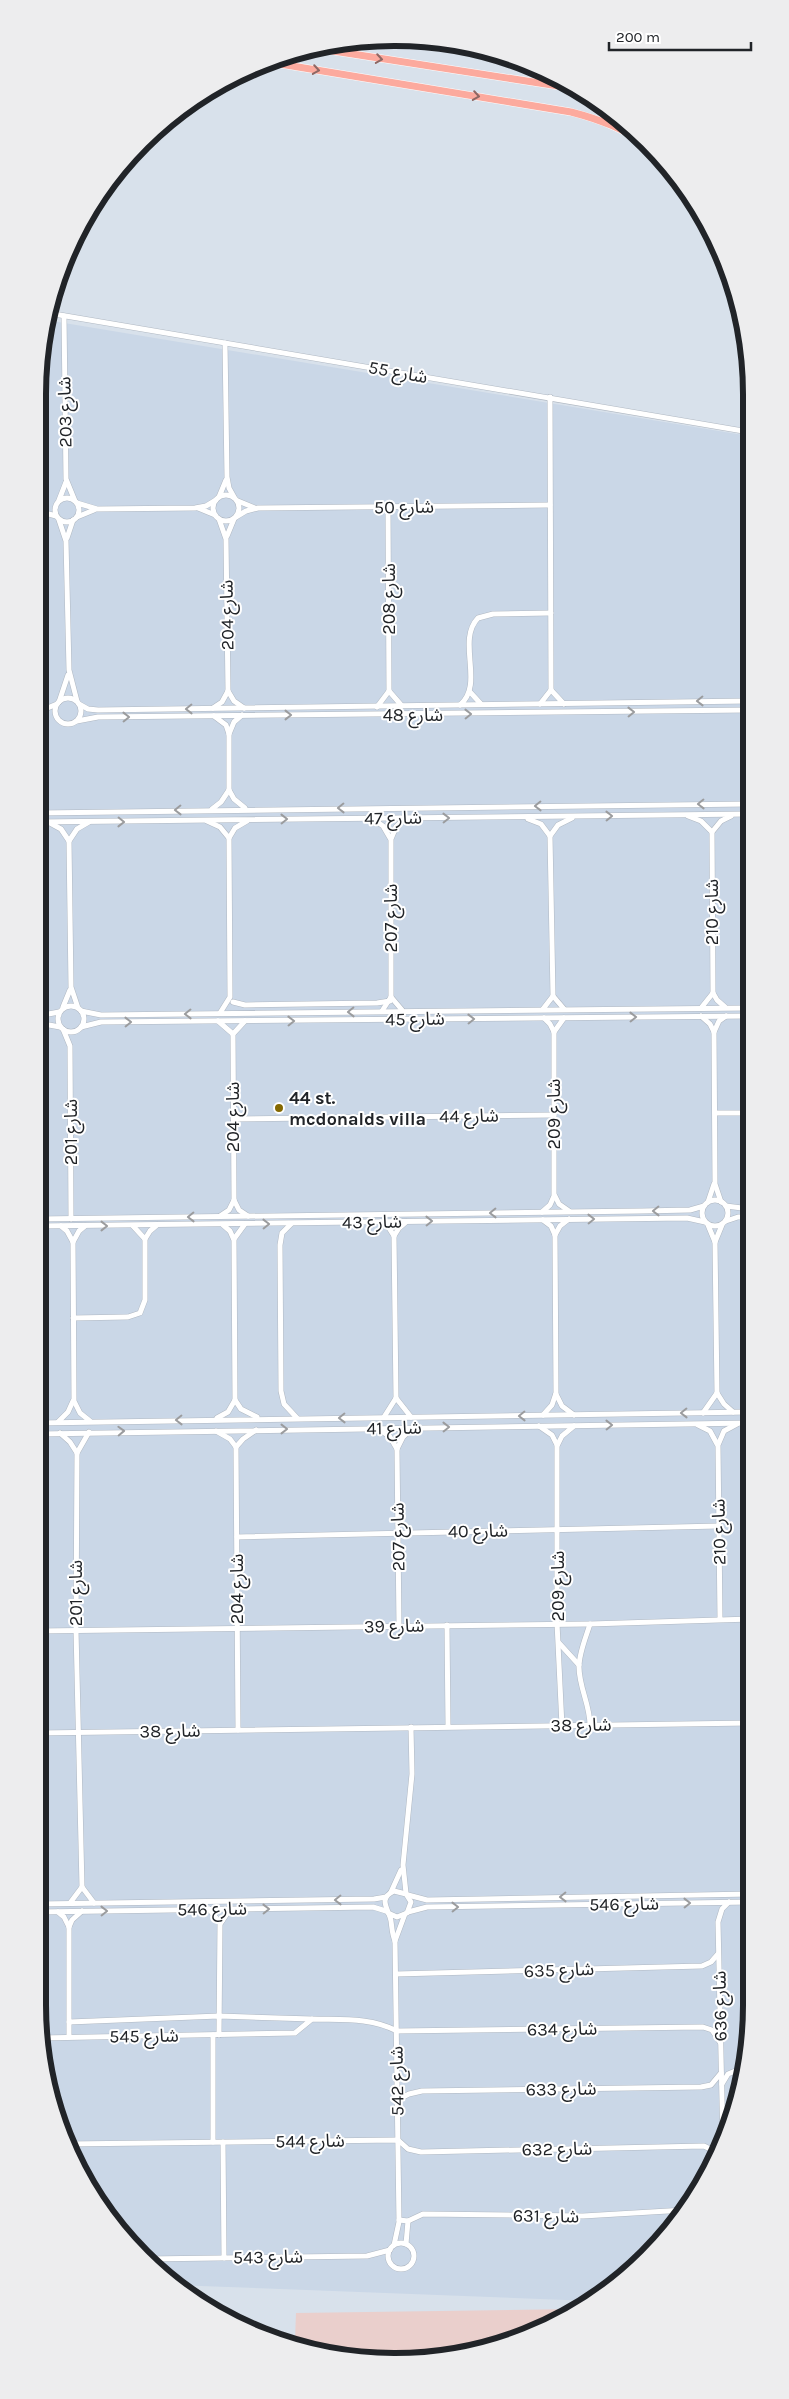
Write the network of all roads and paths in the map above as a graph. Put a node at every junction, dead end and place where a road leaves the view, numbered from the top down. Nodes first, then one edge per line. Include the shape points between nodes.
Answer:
1 (336, 51) edge
2 (284, 65) edge
3 (555, 85) edge
4 (616, 126) edge
5 (56, 314) edge
6 (64, 316) junction
7 (225, 342) junction
8 (550, 397) junction
9 (743, 431) edge
10 (227, 477) junction
11 (66, 479) junction
12 (217, 498) junction
13 (236, 499) junction
14 (59, 500) junction
15 (76, 502) junction
16 (550, 505) junction
17 (388, 507) junction
18 (195, 508) junction
19 (258, 508) junction
20 (97, 509) junction
21 (46, 514) edge
22 (217, 517) junction
23 (58, 518) junction
24 (235, 518) junction
25 (75, 519) junction
26 (226, 539) junction
27 (66, 541) junction
28 (551, 613) junction
29 (69, 670) junction
30 (551, 690) junction
31 (228, 691) junction
32 (389, 691) junction
33 (470, 692) junction
34 (743, 701) edge
35 (78, 702) junction
36 (58, 703) junction
37 (540, 704) junction
38 (564, 704) junction
39 (460, 705) junction
40 (481, 705) junction
41 (402, 706) junction
42 (377, 707) junction
43 (46, 708) edge
44 (245, 708) junction
45 (212, 709) junction
46 (743, 710) edge
47 (242, 715) junction
48 (214, 716) junction
49 (77, 721) junction
50 (229, 734) junction
51 (229, 790) junction
52 (743, 804) edge
53 (210, 809) junction
54 (246, 809) junction
55 (46, 813) edge
56 (735, 814) junction
57 (743, 814) edge
58 (685, 815) junction
59 (576, 816) junction
60 (524, 817) junction
61 (371, 818) junction
62 (405, 818) junction
63 (205, 820) junction
64 (249, 820) junction
65 (90, 821) junction
66 (46, 822) joint
67 (712, 832) junction
68 (550, 836) junction
69 (229, 838) junction
70 (390, 839) junction
71 (69, 840) junction
72 (70, 987) junction
73 (713, 993) junction
74 (553, 996) junction
75 (231, 999) junction
76 (391, 999) junction
77 (701, 1008) junction
78 (726, 1008) junction
79 (743, 1008) edge
80 (79, 1009) junction
81 (543, 1009) junction
82 (564, 1009) junction
83 (61, 1010) junction
84 (402, 1010) junction
85 (382, 1011) junction
86 (220, 1013) junction
87 (245, 1013) junction
88 (46, 1014) edge
89 (701, 1016) junction
90 (726, 1016) junction
91 (743, 1016) edge
92 (544, 1018) junction
93 (564, 1018) junction
94 (217, 1021) junction
95 (245, 1021) junction
96 (46, 1025) edge
97 (62, 1028) junction
98 (79, 1028) junction
99 (554, 1032) junction
100 (714, 1032) junction
101 (233, 1034) junction
102 (70, 1046) junction
103 (715, 1113) junction
104 (743, 1113) edge
105 (554, 1115) junction
106 (233, 1119) junction
107 (715, 1184) junction
108 (554, 1196) junction
109 (234, 1200) junction
110 (706, 1204) junction
111 (723, 1204) junction
112 (743, 1209) edge
113 (542, 1212) junction
114 (572, 1212) junction
115 (220, 1216) junction
116 (248, 1216) junction
117 (743, 1217) edge
118 (46, 1219) edge
119 (71, 1219) junction
120 (569, 1219) junction
121 (542, 1220) junction
122 (381, 1222) junction
123 (406, 1222) junction
124 (291, 1223) junction
125 (706, 1223) junction
126 (724, 1223) junction
127 (223, 1224) junction
128 (245, 1224) junction
129 (157, 1225) junction
130 (46, 1226) edge
131 (60, 1226) junction
132 (85, 1226) junction
133 (132, 1226) junction
134 (555, 1235) junction
135 (394, 1236) junction
136 (145, 1239) junction
137 (234, 1240) junction
138 (73, 1242) junction
139 (715, 1242) junction
140 (73, 1318) junction
141 (556, 1393) junction
142 (718, 1393) junction
143 (396, 1398) junction
144 (235, 1400) junction
145 (74, 1401) junction
146 (733, 1412) junction
147 (743, 1412) edge
148 (702, 1413) junction
149 (574, 1415) junction
150 (543, 1416) junction
151 (383, 1417) junction
152 (412, 1417) junction
153 (298, 1418) junction
154 (215, 1419) junction
155 (260, 1419) junction
156 (90, 1422) junction
157 (46, 1423) edge
158 (58, 1423) junction
159 (740, 1423) joint
160 (695, 1424) junction
161 (575, 1425) junction
162 (538, 1426) junction
163 (413, 1428) junction
164 (256, 1429) junction
165 (379, 1429) junction
166 (214, 1430) junction
167 (89, 1432) junction
168 (60, 1433) junction
169 (46, 1434) edge
170 (718, 1445) junction
171 (557, 1446) junction
172 (236, 1447) junction
173 (397, 1449) junction
174 (76, 1453) junction
175 (719, 1526) junction
176 (558, 1530) junction
177 (398, 1533) junction
178 (237, 1537) junction
179 (720, 1619) junction
180 (743, 1619) edge
181 (558, 1623) junction
182 (590, 1624) junction
183 (447, 1625) junction
184 (400, 1626) junction
185 (238, 1628) junction
186 (76, 1630) junction
187 (46, 1631) edge
188 (558, 1642) junction
189 (579, 1665) junction
190 (743, 1723) edge
191 (590, 1725) junction
192 (448, 1726) junction
193 (562, 1726) junction
194 (411, 1727) junction
195 (238, 1730) junction
196 (46, 1733) edge
197 (78, 1733) junction
198 (403, 1865) junction
199 (82, 1886) junction
200 (389, 1894) junction
201 (743, 1894) edge
202 (407, 1895) junction
203 (729, 1902) junction
204 (743, 1902) edge
205 (70, 1903) junction
206 (94, 1903) junction
207 (46, 1904) edge
208 (209, 1909) junction
209 (230, 1909) junction
210 (54, 1911) junction
211 (82, 1911) junction
212 (46, 1912) edge
213 (388, 1912) junction
214 (406, 1914) junction
215 (220, 1924) junction
216 (69, 1927) junction
217 (395, 1941) junction
218 (718, 1954) junction
219 (396, 1974) junction
220 (219, 2016) junction
221 (312, 2019) junction
222 (69, 2022) junction
223 (397, 2031) junction
224 (216, 2035) junction
225 (69, 2037) junction
226 (48, 2038) edge
227 (720, 2042) junction
228 (736, 2071) edge
229 (721, 2073) junction
230 (722, 2084) junction
231 (397, 2100) junction
232 (723, 2120) edge
233 (398, 2140) junction
234 (213, 2142) junction
235 (223, 2142) junction
236 (76, 2144) edge
237 (711, 2150) edge
238 (675, 2211) edge
239 (399, 2220) junction
240 (408, 2221) junction
241 (406, 2244) junction
242 (394, 2245) junction
243 (390, 2250) junction
244 (224, 2258) junction
245 (157, 2259) edge

1 -> 3 highway
2 -> 4 highway via 571,112
5 - 6 street, شارع 55
6 - 7 street, شارع 55
6 - 11 street, شارع 203
7 - 8 street, شارع 55
7 - 10 street
8 - 9 street, شارع 55
8 - 16 street
10 - 12 street
10 - 13 street via 228,488
11 - 14 street, شارع 203
11 - 15 street, شارع 203
12 - 13 street via 227,495
12 - 18 street via 206,506
12 - 22 street via 213,507
13 - 19 street, شارع 50
13 - 24 street via 240,509
14 - 15 street via 66,497
14 - 23 street via 54,507
15 - 20 street
15 - 25 street via 79,510
16 - 17 street, شارع 50
16 - 28 street
17 - 19 street, شارع 50
17 - 32 street, شارع 208
18 - 20 street
18 - 22 street
19 - 24 street, شارع 50
20 - 25 street
21 - 23 street
22 - 24 street via 223,521
22 - 26 street, شارع 204
23 - 25 street via 66,522
23 - 27 street
24 - 26 street, شارع 204
25 - 27 street
26 - 31 street, شارع 204
27 - 29 street
28 - 30 street
28 - 33 street via 493,614 478,618 470,630
29 - 35 street
29 - 36 street
30 - 37 street
30 - 38 street
31 - 44 street via 234,701
31 - 45 street via 222,702
32 - 41 street
32 - 42 street
33 - 39 street, شارع 48
33 - 40 street
34 -> 38 street, شارع 48
35 - 36 street via 68,698
45 -> 35 street, شارع 48 via 98,710 88,709
35 - 49 street via 81,713
36 - 43 street
36 - 49 street via 55,713 60,721 69,724
37 - 38 street, شارع 48
37 - 40 street, شارع 48
39 - 40 street, شارع 48
39 - 41 street, شارع 48
41 - 42 street, شارع 48
42 - 44 street, شارع 48
44 - 45 street, شارع 48
47 -> 46 street, شارع 48
47 - 48 street, شارع 48
47 - 50 street via 234,722
49 -> 48 street, شارع 48 via 98,717
48 - 50 street via 226,725
50 - 51 street
51 - 53 street via 221,802
51 - 54 street
52 -> 54 street, شارع 47
53 - 54 street, شارع 47
53 -> 55 street, شارع 47
56 - 57 street, شارع 47
56 - 58 street, شارع 47
56 - 67 street via 720,821
59 -> 58 street, شارع 47
58 - 67 street via 701,821
59 - 60 street, شارع 47
59 - 68 street via 558,825
62 -> 60 street, شارع 47
60 - 68 street via 541,824
61 - 62 street, شارع 47
64 -> 61 street, شارع 47
61 - 70 street via 383,826
62 - 70 street
63 - 64 street, شارع 47
65 -> 63 street, شارع 47
63 - 69 street via 220,827
64 - 69 street via 235,828
65 - 66 street, شارع 47
65 - 71 street via 76,829
66 - 71 street via 61,829
67 - 73 street, شارع 210
68 - 74 street
69 - 75 street
70 - 76 street, شارع 207
71 - 72 street
72 - 80 street
72 - 83 street
73 - 77 street
73 - 78 street
74 - 81 street
74 - 82 street
75 - 76 street via 244,1005 377,1003
75 - 86 street
75 - 87 street
76 - 84 street
76 - 85 street
77 - 78 street, شارع 45
77 - 82 street, شارع 45
78 - 79 street, شارع 45
80 - 83 street via 72,1006
86 -> 80 street, شارع 45 via 101,1015
80 - 98 street via 84,1019
81 - 82 street, شارع 45
81 - 84 street, شارع 45
83 - 88 street
83 - 97 street via 58,1020
84 - 85 street, شارع 45
85 -> 87 street, شارع 45
86 - 87 street, شارع 45
89 - 90 street, شارع 45
93 -> 89 street, شارع 45
89 - 100 street
90 - 91 street, شارع 45
90 - 100 street
92 - 93 street, شارع 45
95 -> 92 street, شارع 45
92 - 99 street
93 - 99 street
94 - 95 street, شارع 45
98 -> 94 street, شارع 45 via 101,1022
94 - 101 street
95 - 101 street
96 - 97 street
97 - 98 street via 69,1032
97 - 102 street, شارع 201
98 - 102 street, شارع 201
99 - 105 street, شارع 209
100 - 103 street
101 - 106 street, شارع 204
102 - 119 street, شارع 201
103 - 104 street
103 - 107 street
105 - 106 street, شارع 44
105 - 108 street, شارع 209
106 - 109 street, شارع 204
107 - 110 street
107 - 111 street
108 - 113 street
108 - 114 street via 563,1208
109 - 115 street via 229,1210
109 - 116 street via 239,1210
110 - 111 street via 716,1200
110 -> 114 street, شارع 43 via 690,1210
110 - 125 street via 702,1214
111 - 112 street
111 - 126 street via 728,1216
113 - 114 street, شارع 43
113 -> 116 street, شارع 43
115 - 116 street, شارع 43
115 -> 119 street, شارع 43
117 - 126 street
118 - 119 street, شارع 43
120 - 121 street, شارع 43
120 -> 125 street, شارع 43 via 687,1218
120 - 134 street
123 -> 121 street, شارع 43
121 - 134 street via 551,1226
122 - 123 street, شارع 43
122 - 124 street, شارع 43
122 - 135 street
123 - 135 street
128 -> 124 street, شارع 43
124 - 153 street via 282,1232 280,1245 281,1391 287,1410
125 - 126 street via 713,1226
125 - 139 street
126 - 139 street
127 - 128 street, شارع 43
127 - 129 street, شارع 43
127 - 137 street
128 - 137 street
129 - 133 street, شارع 43
129 - 136 street
130 - 131 street, شارع 43
131 - 132 street, شارع 43
131 - 138 street via 70,1234
132 -> 133 street, شارع 43
132 - 138 street
133 - 136 street
134 - 141 street
135 - 143 street
136 - 140 street via 145,1300 140,1312 128,1317
137 - 144 street
138 - 140 street
139 - 142 street
140 - 145 street
141 - 149 street via 562,1406
141 - 150 street
142 - 146 street
142 - 148 street
143 - 151 street
143 - 152 street
144 - 154 street via 228,1412
144 - 155 street via 245,1412
145 - 156 street
145 - 158 street
146 - 147 street, شارع 41
146 - 148 street, شارع 41
148 -> 149 street, شارع 41
149 - 150 street, شارع 41
150 -> 152 street, شارع 41
151 - 152 street, شارع 41
151 -> 153 street, شارع 41
153 - 155 street, شارع 41
154 - 155 street, شارع 41
154 -> 156 street, شارع 41
156 - 158 street, شارع 41
157 - 158 street, شارع 41
159 - 160 street, شارع 41
159 - 170 street via 724,1431
161 -> 160 street, شارع 41
160 - 170 street via 710,1431
161 - 162 street, شارع 41
161 - 171 street via 562,1436
163 -> 162 street, شارع 41
162 - 171 street via 552,1436
163 - 165 street, شارع 41
163 - 173 street
164 -> 165 street, شارع 41
164 - 166 street, شارع 41
164 - 172 street
165 - 173 street via 390,1437
167 -> 166 street, شارع 41
166 - 172 street via 230,1439
167 - 168 street, شارع 41
167 - 174 street
168 - 169 street, شارع 41
168 - 174 street
170 - 175 street, شارع 210
171 - 176 street, شارع 209
172 - 178 street, شارع 204
173 - 177 street, شارع 207
174 - 186 street, شارع 201
175 - 176 street, شارع 40
175 - 179 street, شارع 210
176 - 177 street, شارع 40
176 - 181 street, شارع 209
177 - 178 street, شارع 40
177 - 184 street, شارع 207
178 - 185 street, شارع 204
179 - 180 street, شارع 39
179 - 182 street, شارع 39
181 - 182 street, شارع 39
181 - 183 street, شارع 39
181 - 188 street, شارع 209
182 - 189 street
183 - 184 street, شارع 39
183 - 192 street
184 - 185 street, شارع 39
185 - 186 street, شارع 39
185 - 195 street, شارع 204
186 - 187 street, شارع 39
186 - 197 street, شارع 201
188 - 189 street
188 - 193 street, شارع 209
189 - 191 street
190 - 191 street, شارع 38
191 - 193 street, شارع 38
192 - 193 street, شارع 38
192 - 194 street, شارع 38
194 - 195 street, شارع 38
194 - 198 street via 412,1774
195 - 197 street, شارع 38
196 - 197 street, شارع 38
197 - 199 street
198 - 200 street
198 - 202 street
199 - 205 street
199 - 206 street
200 - 202 street via 400,1891
200 -> 206 street, شارع 546 via 374,1899
200 - 213 street via 384,1902
201 -> 202 street, شارع 546 via 427,1900
202 - 214 street via 411,1902
203 - 204 street, شارع 546
214 -> 203 street, شارع 546 via 426,1907
203 - 218 street, شارع 636 via 718,1917
205 - 206 street, شارع 546
205 - 207 street, شارع 546
208 - 209 street, شارع 546
211 -> 208 street, شارع 546
208 - 215 street
209 -> 213 street, شارع 546 via 373,1907
209 - 215 street
210 - 211 street, شارع 546
210 - 212 street, شارع 546
210 - 216 street via 64,1917
211 - 216 street
213 - 214 street via 397,1917
213 - 217 street, شارع 542
214 - 217 street, شارع 542
215 - 220 street
216 - 222 street
217 - 219 street, شارع 542
218 - 219 street, شارع 635 via 712,1962 702,1966
218 - 227 street, شارع 636
219 - 223 street, شارع 542
220 - 221 street
220 - 222 street
220 - 224 street
221 - 223 street via 367,2020
221 - 224 street, شارع 545 via 295,2033
222 - 225 street
223 - 227 street, شارع 634 via 699,2027 712,2030
223 - 231 street, شارع 542
224 - 225 street, شارع 545
224 - 234 street
225 - 226 street, شارع 545
227 - 229 street, شارع 636
228 - 230 street via 728,2074
229 - 230 street, شارع 636
229 - 231 street, شارع 633 via 711,2085 701,2087 422,2091
230 - 232 street, شارع 636
231 - 233 street, شارع 542
233 - 235 street, شارع 544
233 - 237 street, شارع 632 via 408,2149 421,2152 704,2146
233 - 239 street, شارع 542
234 - 235 street, شارع 544
234 - 236 street, شارع 544
235 - 244 street
238 - 240 street, شارع 631 via 583,2216 423,2214
239 - 240 street
239 - 242 street, شارع 542
240 - 241 street
241 - 242 street
241 - 243 street via 415,2257 406,2268 398,2269 391,2264 388,2258
242 - 243 street
243 - 244 street, شارع 543 via 367,2256
244 - 245 street, شارع 543

